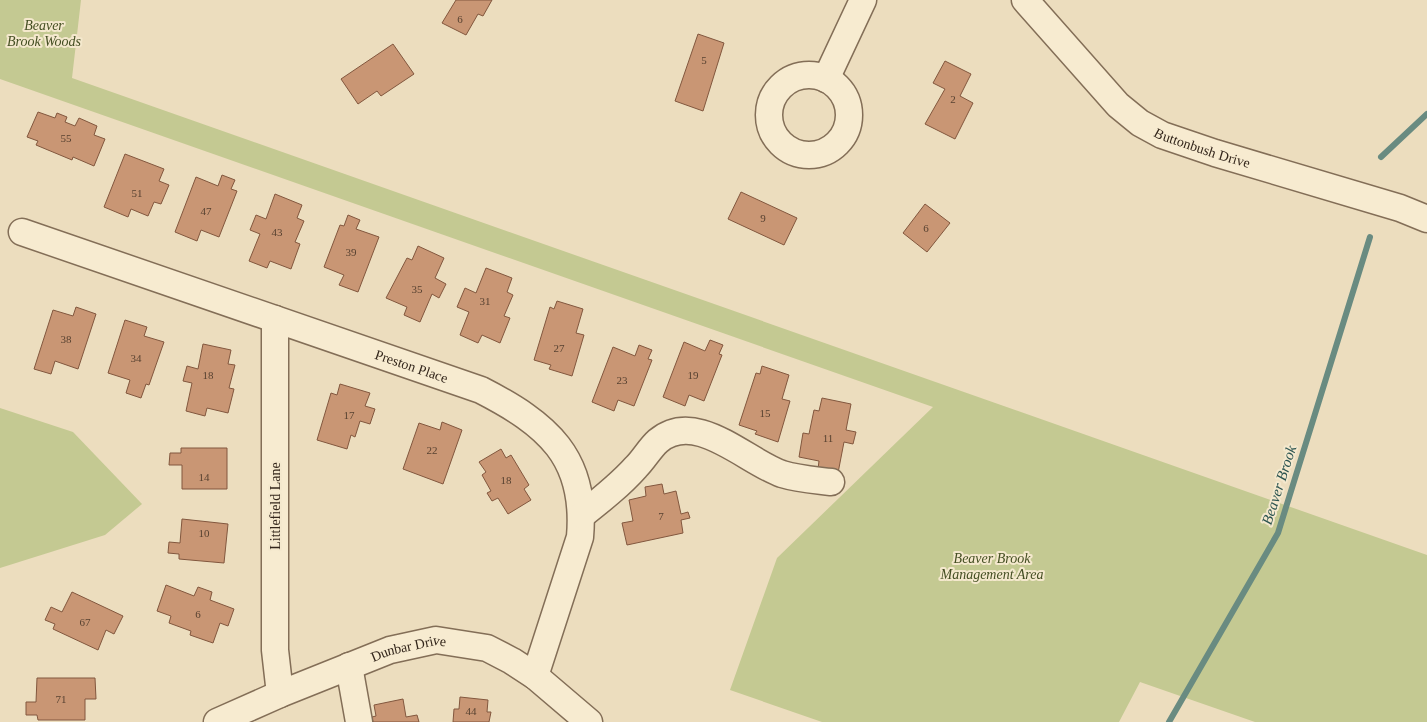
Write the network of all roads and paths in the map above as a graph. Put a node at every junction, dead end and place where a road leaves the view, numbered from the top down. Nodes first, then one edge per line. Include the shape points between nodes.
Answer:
1 (863, 0) edge
2 (1025, 0) edge
3 (826, 79) dead end
4 (1427, 219) edge
5 (22, 232) dead end
6 (275, 319) junction
7 (831, 482) dead end
8 (582, 515) junction
9 (349, 666) junction
10 (535, 676) junction
11 (280, 694) junction
12 (217, 722) edge
13 (359, 722) edge
14 (589, 722) edge

1 - 3 street
2 - 4 street, Buttonbush Drive via 1118,105 1162,135
5 - 6 street, Preston Place
6 - 8 street, Preston Place via 481,390 515,407 540,426 564,454 578,482
6 - 11 street, Littlefield Lane via 275,650
7 - 8 street via 783,474 697,430 677,430 658,441 618,485
8 - 10 street, Preston Place via 580,537
9 - 10 street, Dunbar Drive via 390,650 436,640 486,648
9 - 11 street, Dunbar Drive
9 - 13 street
10 - 14 street, Dunbar Drive
11 - 12 street, Dunbar Drive

